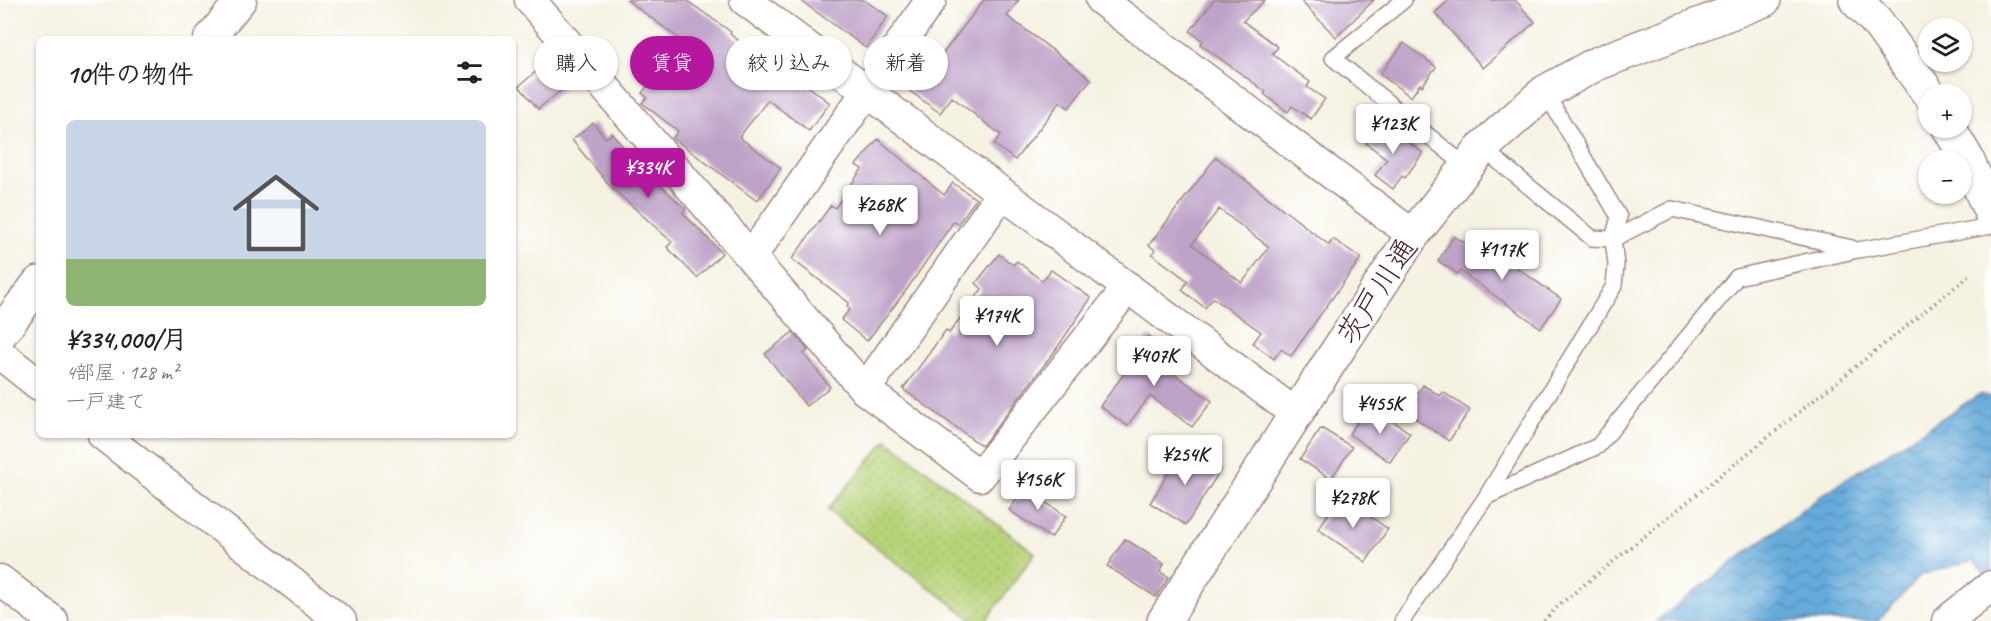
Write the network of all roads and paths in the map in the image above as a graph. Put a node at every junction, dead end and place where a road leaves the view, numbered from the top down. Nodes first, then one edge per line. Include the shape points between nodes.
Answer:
1 (242, 0) edge
2 (530, 0) edge
3 (745, 0) edge
4 (931, 0) edge
5 (1101, 0) edge
6 (1404, 0) edge
7 (1764, 0) edge
8 (1856, 0) edge
9 (212, 36) edge
10 (1922, 84) edge
11 (867, 92) junction
12 (1545, 92) junction
13 (1954, 138) edge
14 (1474, 158) junction
15 (1002, 193) junction
16 (1991, 213) edge
17 (1991, 226) edge
18 (1413, 235) junction
19 (1613, 239) junction
20 (1858, 249) junction
21 (751, 257) junction
22 (1970, 275) dead end
23 (36, 287) edge
24 (1128, 287) junction
25 (0, 334) edge
26 (0, 354) edge
27 (36, 383) edge
28 (865, 390) junction
29 (1296, 414) junction
30 (108, 438) edge
31 (1486, 497) junction
32 (0, 580) edge
33 (1983, 592) edge
34 (331, 618) edge
35 (53, 621) edge
36 (1164, 621) edge
37 (1402, 621) edge
38 (1544, 621) edge
39 (1947, 621) edge

1 - 9 street
2 - 21 street
3 - 11 street
4 - 11 street
5 - 18 street
6 - 14 lane via 1333,58
7 - 12 street, 茨戸川通 via 1596,64
8 - 10 street
11 - 15 street
11 - 21 street
12 - 14 street, 茨戸川通
12 - 19 lane via 1619,217
13 - 16 street
14 - 18 street, 茨戸川通
14 - 19 lane via 1592,238
15 - 24 street
15 - 28 street
17 - 20 lane
18 - 29 street, 茨戸川通
19 - 20 lane via 1672,209
19 - 31 lane via 1614,286
20 - 31 lane via 1737,277 1598,446
21 - 28 street
22 - 38 path
23 - 25 street
24 - 28 street via 980,476
24 - 29 street
26 - 27 street
29 - 36 street, 茨戸川通
30 - 34 street
31 - 37 lane
32 - 35 street
33 - 39 street

